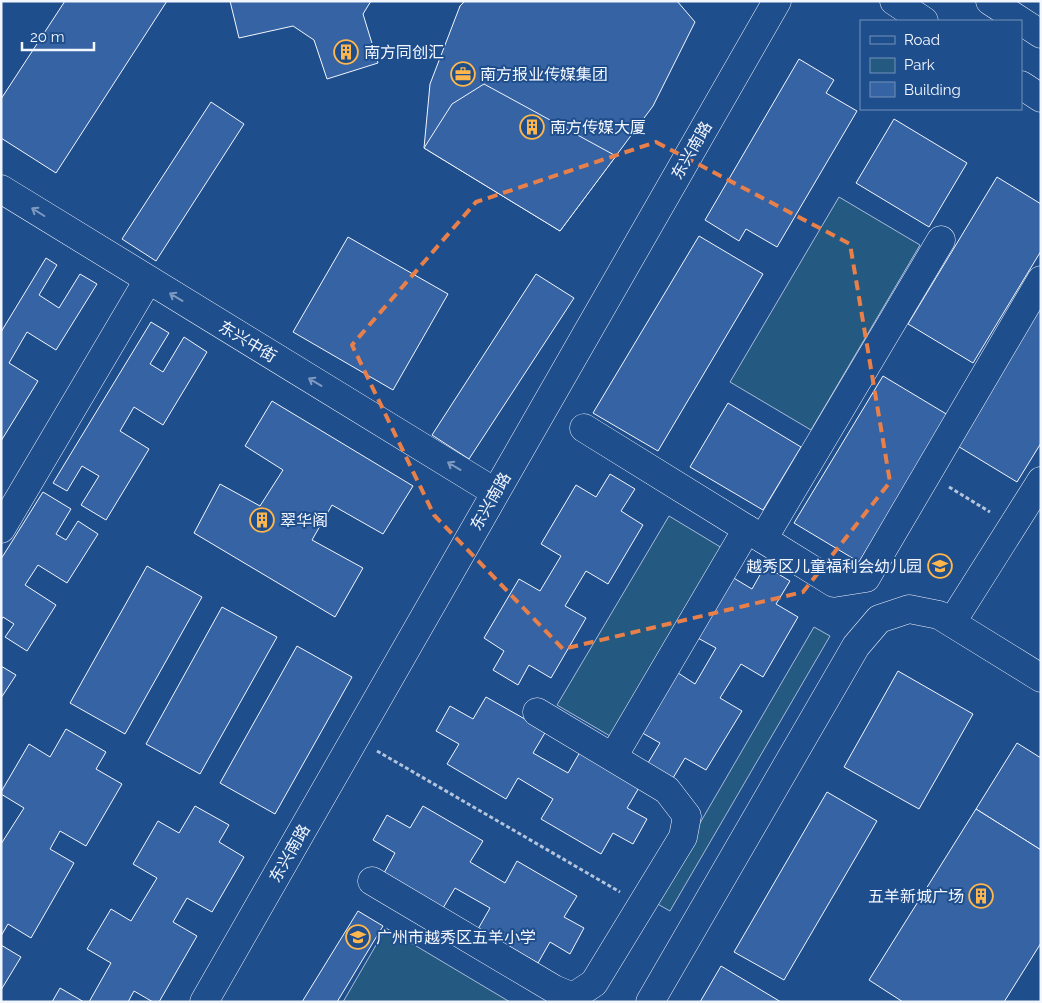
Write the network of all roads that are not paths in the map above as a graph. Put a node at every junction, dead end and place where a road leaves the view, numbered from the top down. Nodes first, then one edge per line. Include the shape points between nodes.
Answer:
1 (777, 1) edge
2 (894, 1) edge
3 (990, 1) edge
4 (922, 20) edge
5 (1019, 20) edge
6 (1022, 22) edge
7 (1041, 34) edge
8 (1022, 86) edge
9 (1041, 98) edge
10 (1, 189) edge
11 (941, 240) dead end
12 (148, 280) junction
13 (1041, 280) edge
14 (584, 428) dead end
15 (1041, 481) edge
16 (495, 492) junction
17 (1, 529) edge
18 (755, 534) junction
19 (952, 622) junction
20 (1041, 678) edge
21 (537, 712) dead end
22 (613, 757) junction
23 (372, 881) dead end
24 (204, 1002) edge
25 (650, 1002) edge

1 - 16 main road, 东兴南路
2 - 4 main road
3 - 5 main road
6 - 7 main road
8 - 9 main road
12 -> 10 main road, 东兴中街
11 - 18 main road
16 -> 12 main road, 东兴中街
12 - 17 main road
13 - 18 main road via 866,578 834,583
14 - 18 main road
15 - 19 main road
16 - 24 main road, 东兴南路
18 - 22 main road
19 - 20 main road
19 - 25 main road via 939,615 909,609 879,619 856,646
21 - 22 main road
22 - 23 main road via 667,790 687,816 683,837 594,983 573,997 554,990

